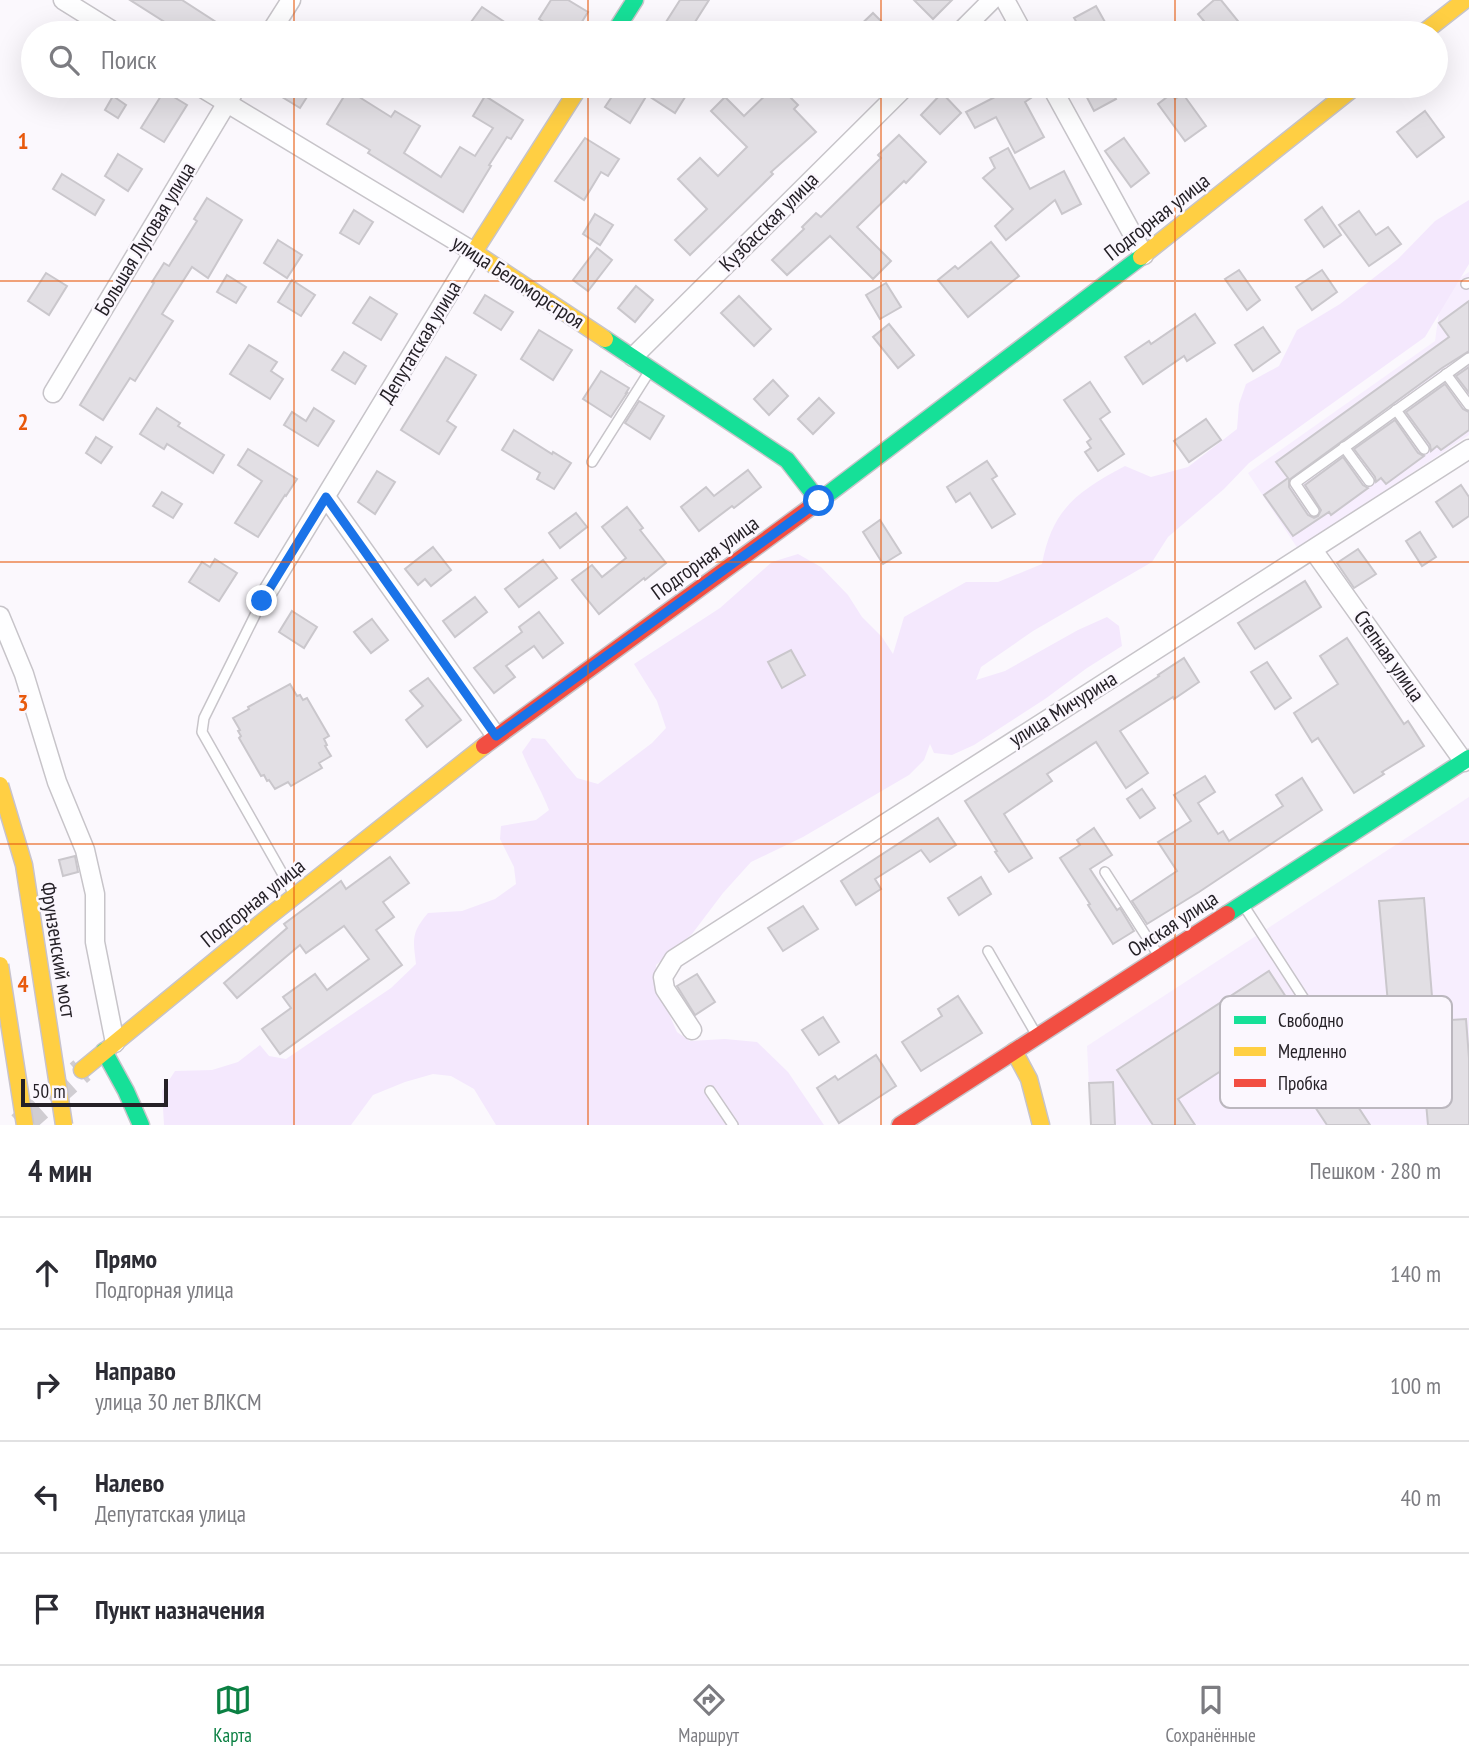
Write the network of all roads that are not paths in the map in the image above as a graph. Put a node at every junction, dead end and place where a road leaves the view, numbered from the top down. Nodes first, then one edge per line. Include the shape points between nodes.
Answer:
1 (64, 0) edge
2 (291, 0) edge
3 (635, 0) edge
4 (992, 0) edge
5 (1005, 0) edge
6 (1465, 0) edge
7 (97, 21) edge
8 (278, 21) edge
9 (622, 21) edge
10 (970, 21) edge
11 (1016, 21) edge
12 (1438, 21) edge
13 (218, 98) edge
14 (229, 98) edge
15 (572, 98) edge
16 (894, 98) edge
17 (1058, 98) edge
18 (1341, 98) edge
19 (226, 103) junction
20 (474, 252) junction
21 (1144, 255) junction
22 (633, 357) junction
23 (1469, 358) edge
24 (650, 369) junction
25 (1446, 374) junction
26 (53, 393) dead end
27 (1469, 405) edge
28 (1396, 410) junction
29 (1344, 447) junction
30 (1424, 449) dead end
31 (1469, 449) edge
32 (592, 462) dead end
33 (1368, 481) dead end
34 (326, 497) junction
35 (819, 501) junction
36 (1314, 511) dead end
37 (1313, 550) junction
38 (262, 601) joint
39 (0, 616) edge
40 (496, 736) junction
41 (1466, 760) edge
42 (0, 785) edge
43 (1105, 872) dead end
44 (295, 896) junction
45 (1243, 904) junction
46 (988, 951) dead end
47 (1160, 957) junction
48 (0, 965) edge
49 (1302, 996) edge
50 (692, 1030) dead end
51 (1038, 1036) junction
52 (109, 1047) junction
53 (1014, 1051) junction
54 (82, 1070) tunnel mouth
55 (710, 1091) dead end
56 (25, 1125) edge
57 (64, 1125) edge
58 (141, 1125) edge
59 (733, 1125) edge
60 (900, 1125) edge
61 (1041, 1125) edge

1 - 7 street
2 - 8 street
3 - 9 street
4 - 10 street
5 - 11 street
6 - 12 street
13 - 19 street, улица Беломорстроя
14 - 19 street, Большая Луговая улица
15 - 20 street, Депутатская улица
16 - 22 street, Кузбасская улица
17 - 21 street
18 - 21 street, Подгорная улица
19 - 20 street, улица Беломорстроя
19 - 26 street, Большая Луговая улица
20 - 22 street, улица Беломорстроя
20 - 34 street, Депутатская улица
21 - 35 street, Подгорная улица
22 - 24 street, улица Беломорстроя
23 - 25 lane
24 - 32 lane
24 - 35 street, улица Беломорстроя via 787,460
25 - 27 lane
25 - 28 lane
28 - 29 lane
28 - 30 lane
29 - 33 lane
29 - 36 lane via 1294,483
31 - 37 street, улица Мичурина
34 - 38 street, Депутатская улица
34 - 40 street
35 - 40 street, Подгорная улица
37 - 41 street, Степная улица
37 - 50 street, улица Мичурина via 674,959 663,977 665,989
38 - 44 lane via 204,718 202,732
39 - 52 street via 85,850 95,894 95,942
40 - 44 street, Подгорная улица
41 - 45 street, Омская улица
42 - 57 street, Фрунзенский мост, bridge via 24,865
43 - 47 lane
44 - 52 street, Подгорная улица
45 - 47 street, Омская улица
45 - 49 lane
46 - 51 lane
47 - 51 street, Омская улица
48 - 56 street, bridge
51 - 53 street, Омская улица
52 - 54 street, Подгорная улица
52 - 58 street
53 - 60 street, Омская улица
53 - 61 street via 1029,1079
55 - 59 lane

